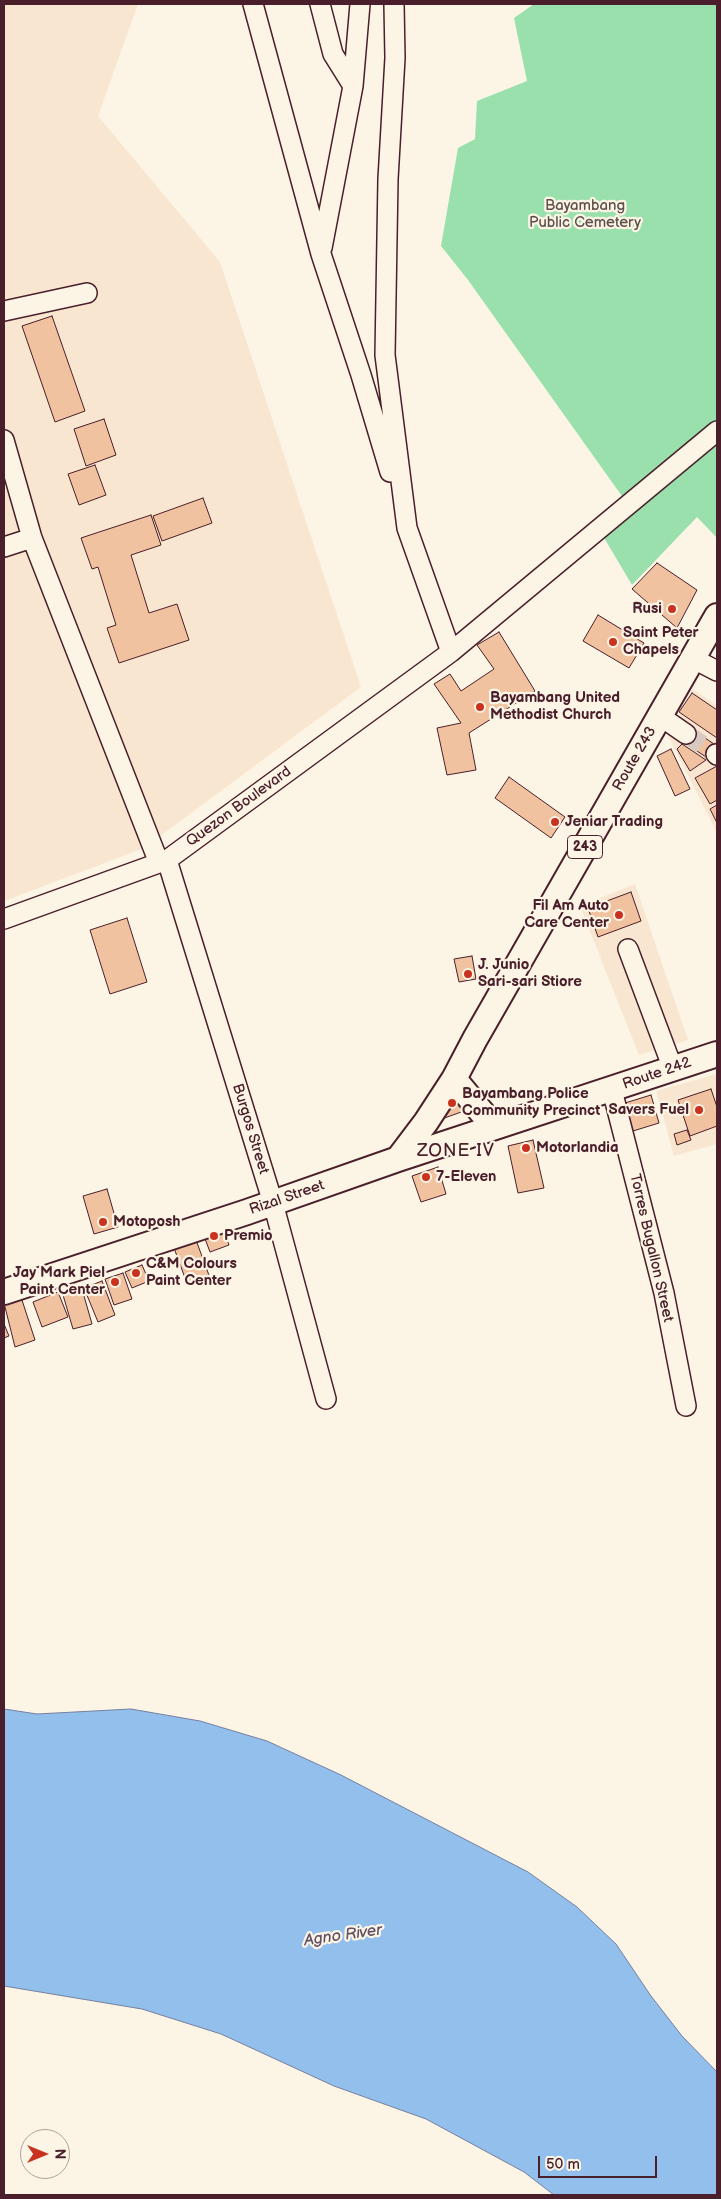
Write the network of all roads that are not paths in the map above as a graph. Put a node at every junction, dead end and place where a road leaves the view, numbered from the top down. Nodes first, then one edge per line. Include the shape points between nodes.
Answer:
1 (253, 4) edge
2 (320, 4) edge
3 (360, 4) edge
4 (394, 4) edge
5 (353, 86) junction
6 (321, 254) junction
7 (87, 293) dead end
8 (4, 311) edge
9 (717, 431) edge
10 (4, 440) edge
11 (407, 528) junction
12 (32, 538) junction
13 (4, 547) edge
14 (717, 616) edge
15 (451, 652) junction
16 (692, 658) junction
17 (717, 671) edge
18 (660, 716) junction
19 (686, 734) tunnel mouth
20 (163, 861) junction
21 (4, 919) edge
22 (628, 949) dead end
23 (717, 1054) edge
24 (673, 1069) junction
25 (454, 1079) junction
26 (612, 1090) junction
27 (494, 1128) junction
28 (398, 1158) junction
29 (273, 1203) junction
30 (4, 1292) edge
31 (326, 1399) dead end
32 (686, 1406) dead end

1 - 6 street
2 - 5 street via 333,54
3 - 5 street
4 - 11 street via 385,355
5 - 6 street
6 - 11 street
7 - 8 street
9 - 15 street, Quezon Boulevard
10 - 12 street, Burgos Street
11 - 15 street
12 - 13 street
12 - 20 street, Burgos Street
14 - 16 main road, Route 243 / 243
15 - 20 street, Quezon Boulevard
16 - 17 street
16 - 18 main road, Route 243 / 243
18 - 19 street
18 - 25 main road, Route 243 / 243
20 - 21 street, Quezon Boulevard
20 - 29 street, Burgos Street
22 - 24 street
23 - 24 main road, Route 242
24 - 26 main road, Route 242
25 - 27 main road
25 - 28 main road, Route 243 / 243
26 - 27 main road, Route 242
26 - 32 street, Torres Bugallon Street via 664,1294
27 - 28 main road, Route 242
28 - 29 main road, Rizal Street
29 - 30 main road, Rizal Street
29 - 31 street, Burgos Street

